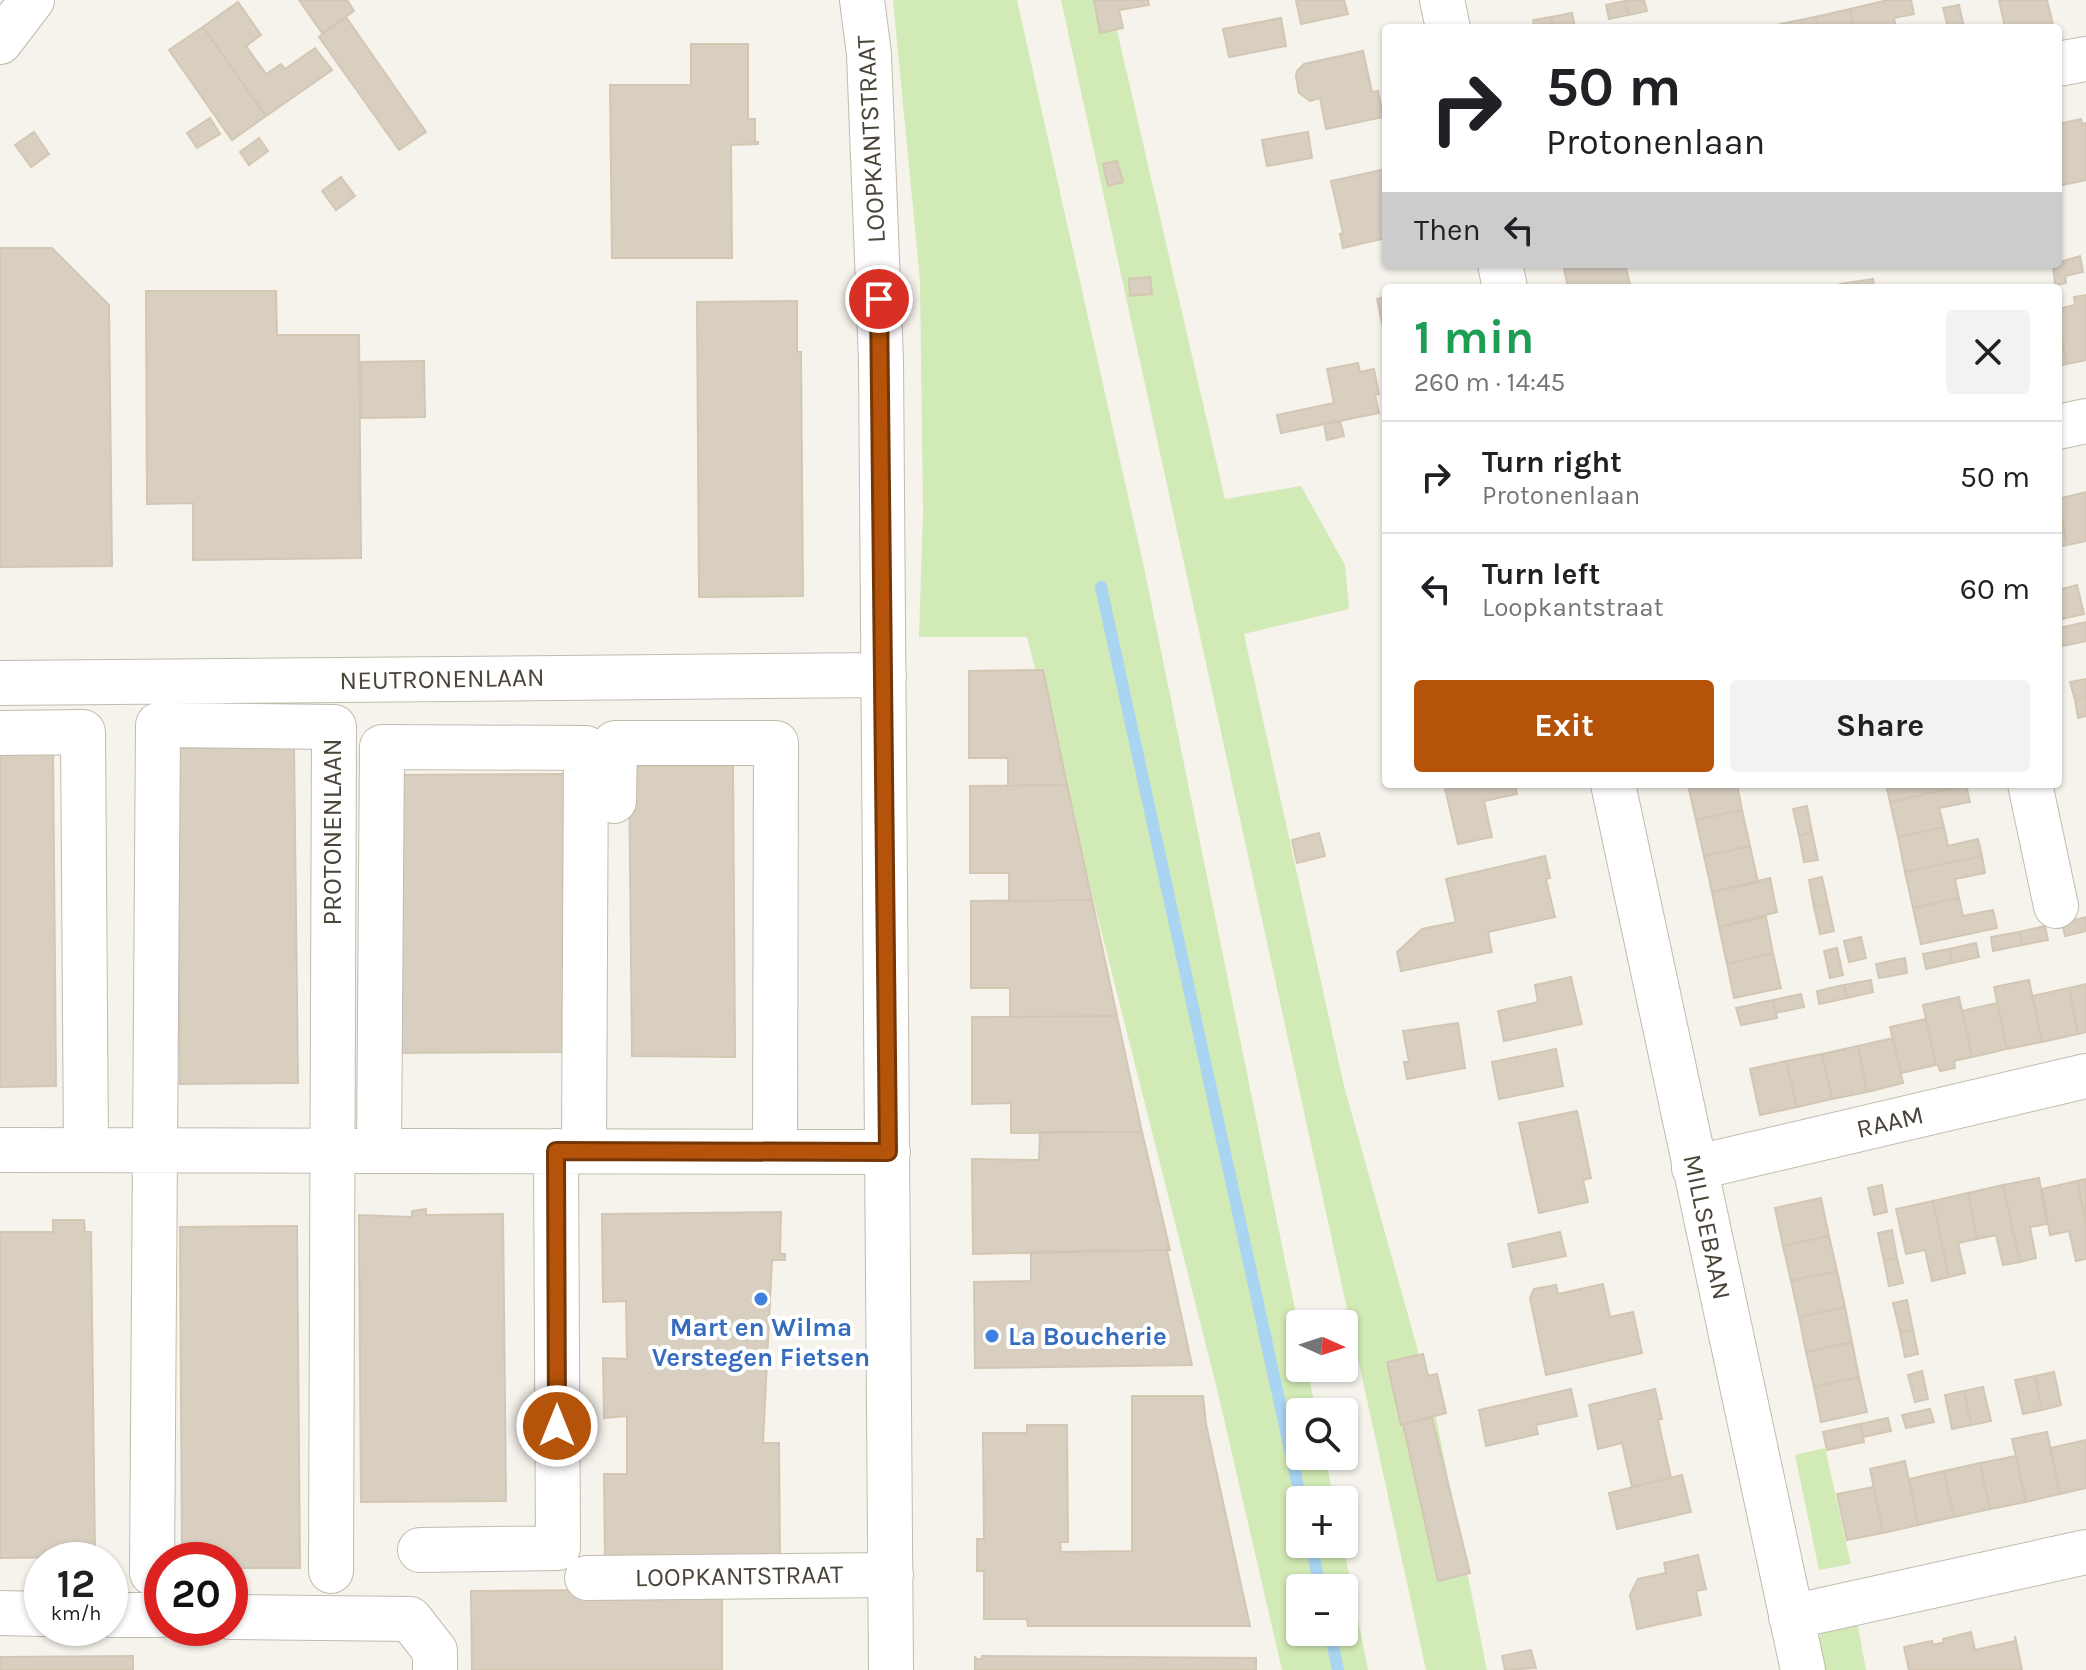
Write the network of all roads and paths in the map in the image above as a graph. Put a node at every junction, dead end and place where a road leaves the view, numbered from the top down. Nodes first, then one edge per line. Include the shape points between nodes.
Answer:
1 (32, 0) edge
2 (862, 0) edge
3 (1442, 0) edge
4 (1447, 24) edge
5 (0, 42) edge
6 (2086, 59) edge
7 (2062, 63) edge
8 (2086, 421) edge
9 (2062, 426) edge
10 (884, 675) junction
11 (0, 683) edge
12 (0, 733) edge
13 (1614, 788) edge
14 (2031, 788) edge
15 (2056, 906) dead end
16 (2086, 1076) edge
17 (0, 1150) edge
18 (86, 1150) junction
19 (154, 1150) junction
20 (331, 1151) junction
21 (379, 1151) junction
22 (585, 1151) junction
23 (775, 1152) junction
24 (888, 1152) junction
25 (1694, 1168) junction
26 (152, 1542) edge
27 (420, 1550) dead end
28 (2086, 1552) edge
29 (331, 1571) dead end
30 (891, 1575) junction
31 (587, 1578) dead end
32 (0, 1613) edge
33 (24, 1614) edge
34 (248, 1617) edge
35 (1791, 1617) junction
36 (435, 1670) edge
37 (891, 1670) edge
38 (1803, 1670) edge

1 - 5 street
2 - 10 street, LOOPKANTSTRAAT via 869,54 881,361
3 - 4 street
6 - 7 street
8 - 9 street
10 - 11 street, NEUTRONENLAAN
10 - 24 street, LOOPKANTSTRAAT
12 - 18 street via 83,732
13 - 25 street, MILLSEBAAN
14 - 15 street
16 - 25 street, RAAM
17 - 18 street
18 - 19 street
19 - 20 street
19 - 20 street, PROTONENLAAN via 158,725 334,727
19 - 26 street, PROTONENLAAN
20 - 21 street
20 - 29 street, PROTONENLAAN
21 - 22 street
21 - 22 street, PROTONENLAAN via 382,747 586,748
22 - 23 street
22 - 23 street, PROTONENLAAN via 615,743 776,743
22 - 27 street, PROTONENLAAN via 558,1548
23 - 24 street
24 - 30 street, LOOPKANTSTRAAT
25 - 35 street, MILLSEBAAN
28 - 35 street
30 - 31 street, LOOPKANTSTRAAT
30 - 37 street, LOOPKANTSTRAAT
32 - 33 street
34 - 36 street via 410,1619 435,1651
35 - 38 street, MILLSEBAAN

